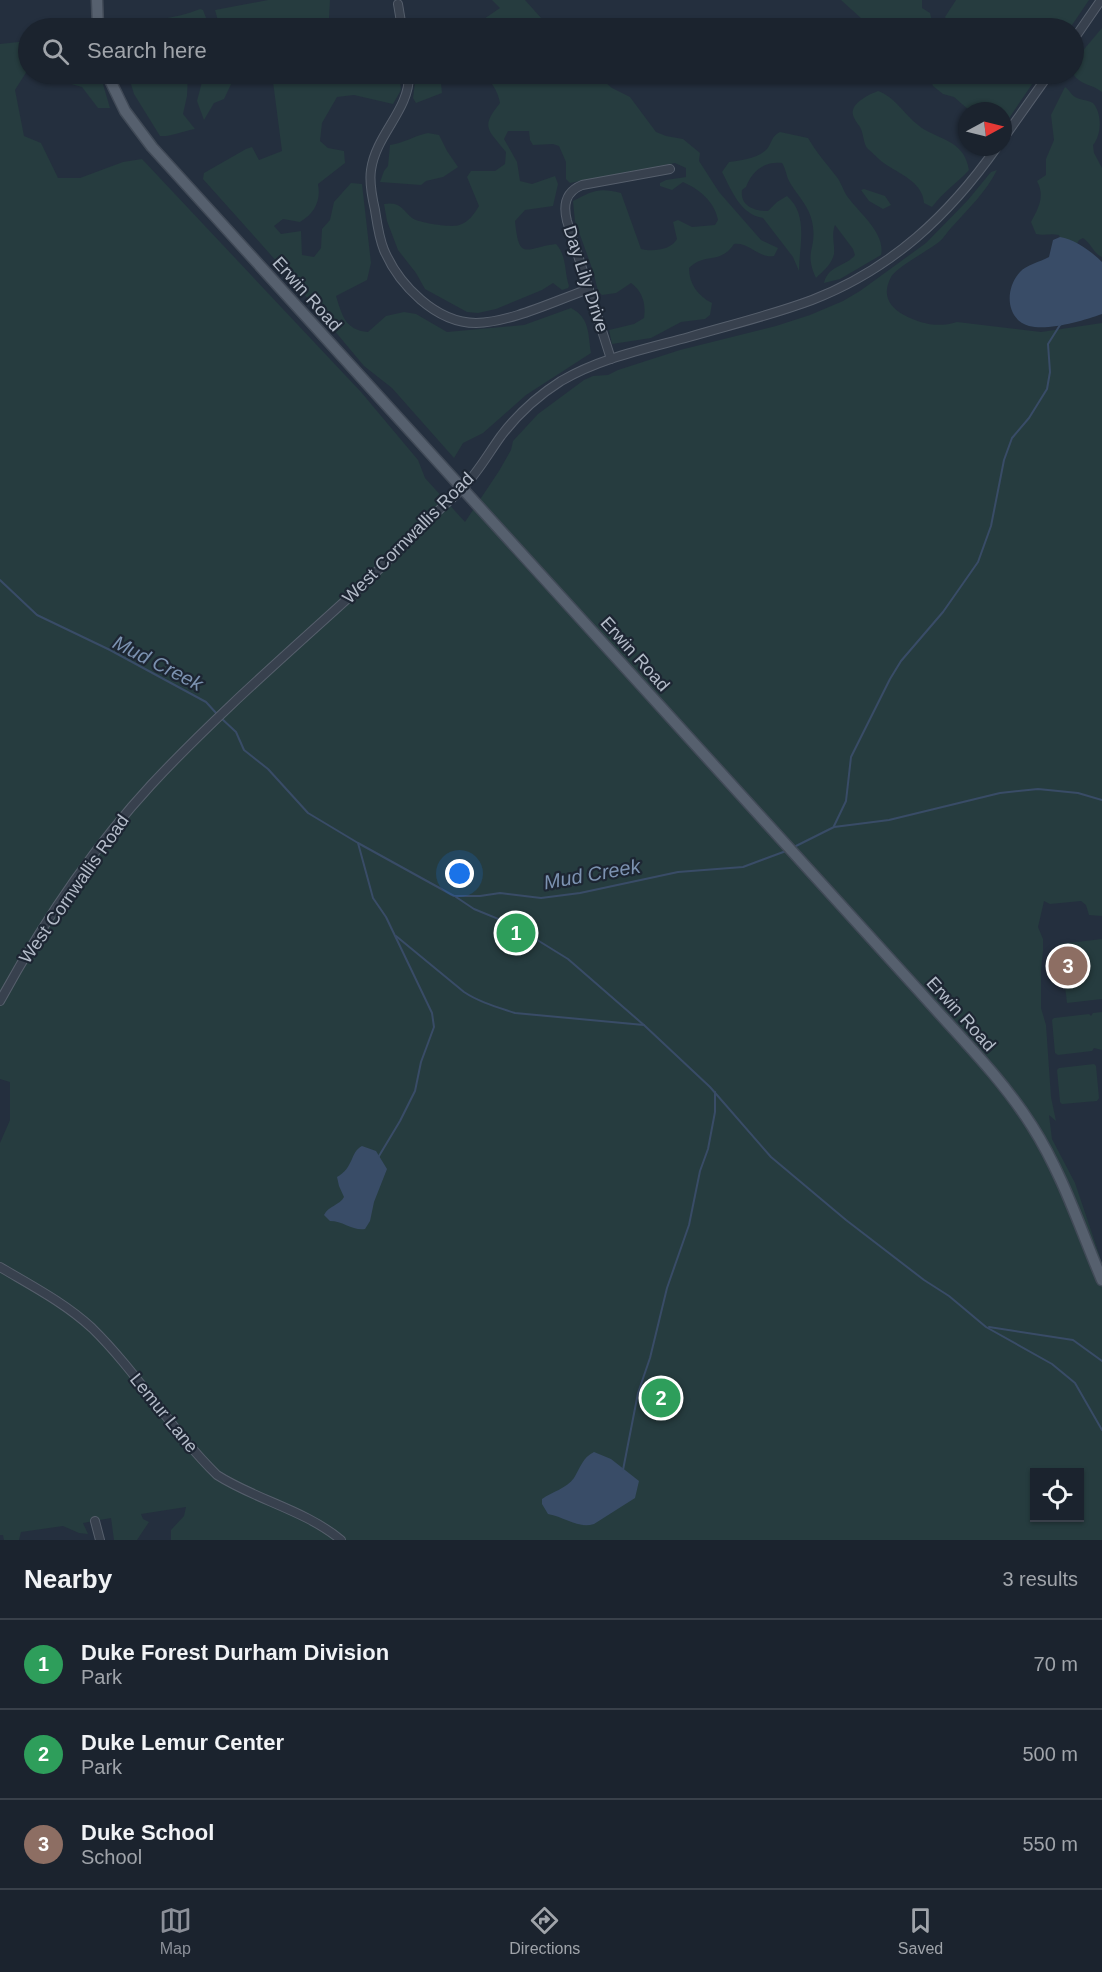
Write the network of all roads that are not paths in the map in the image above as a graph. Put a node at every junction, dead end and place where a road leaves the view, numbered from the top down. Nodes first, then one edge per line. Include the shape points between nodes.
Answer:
1 (97, 0) edge
2 (1101, 0) edge
3 (398, 4) dead end
4 (98, 18) edge
5 (400, 18) edge
6 (1084, 25) edge
7 (112, 84) edge
8 (408, 84) edge
9 (1042, 84) edge
10 (1012, 126) edge
11 (991, 156) edge
12 (670, 170) dead end
13 (589, 289) junction
14 (611, 359) junction
15 (462, 489) junction
16 (0, 1001) edge
17 (0, 1267) edge
18 (1102, 1280) edge
19 (95, 1521) dead end
20 (100, 1540) edge
21 (341, 1540) edge

1 - 4 main road
2 - 6 street
3 - 5 street
7 - 15 main road, Erwin Road via 124,111 152,147
8 - 13 street via 406,96 376,153 370,175 381,242 402,278 443,316 474,323 499,320
9 - 10 street
11 - 14 street, West Cornwallis Road via 957,200 929,227 898,253 848,283 785,309
12 - 13 street, Day Lily Drive via 572,190 566,199 566,216
13 - 14 street, Day Lily Drive
14 - 15 street, West Cornwallis Road via 575,374 538,397 504,432
15 - 16 street, West Cornwallis Road via 150,786 55,910
15 - 18 main road, Erwin Road via 995,1077 1025,1116 1055,1168
17 - 21 street, Lemur Lane via 56,1300 91,1328 217,1475 322,1526
19 - 20 street

